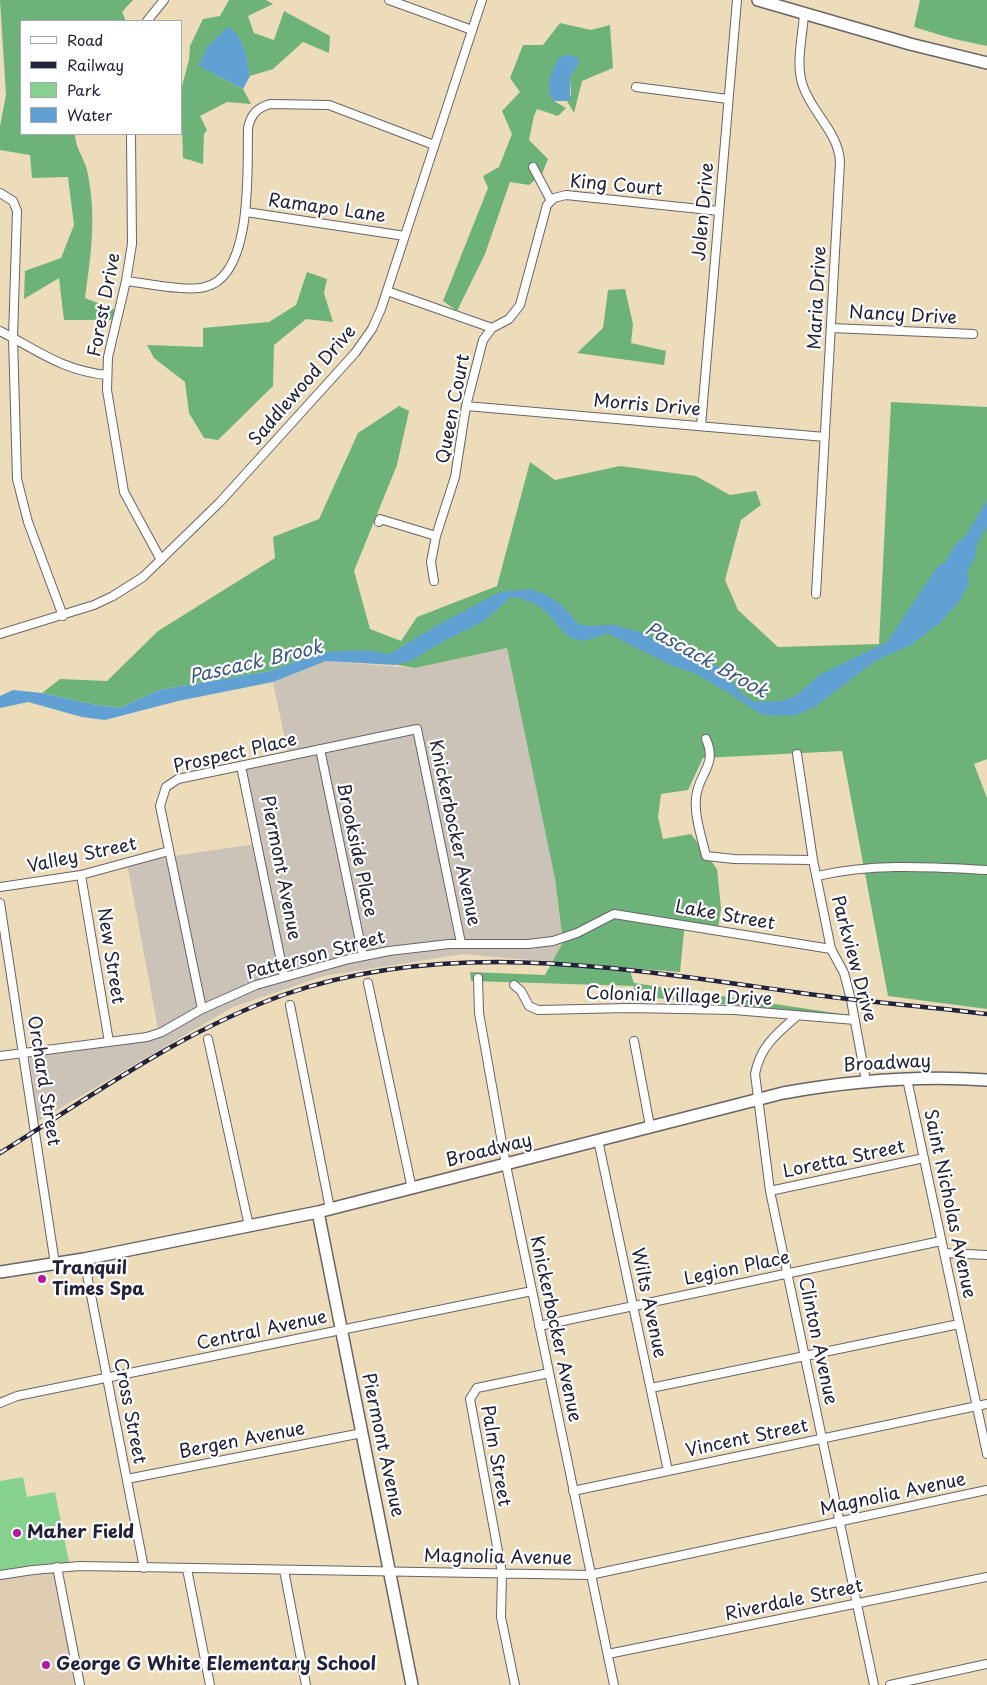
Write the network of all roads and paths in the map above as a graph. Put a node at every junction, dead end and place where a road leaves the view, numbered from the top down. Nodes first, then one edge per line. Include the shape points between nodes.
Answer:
1 (164, 0) edge
2 (389, 0) edge
3 (482, 0) edge
4 (737, 0) edge
5 (758, 0) edge
6 (804, 13) junction
7 (148, 20) edge
8 (472, 30) junction
9 (987, 63) edge
10 (636, 87) dead end
11 (728, 99) junction
12 (132, 135) edge
13 (434, 145) junction
14 (534, 167) dead end
15 (0, 192) edge
16 (551, 201) junction
17 (719, 211) junction
18 (246, 212) junction
19 (405, 236) junction
20 (126, 281) junction
21 (387, 291) junction
22 (492, 328) junction
23 (831, 328) junction
24 (0, 331) edge
25 (973, 334) dead end
26 (13, 337) junction
27 (107, 375) junction
28 (466, 406) junction
29 (700, 426) junction
30 (825, 437) junction
31 (379, 522) dead end
32 (436, 536) junction
33 (161, 560) junction
34 (434, 581) dead end
35 (816, 594) dead end
36 (63, 616) junction
37 (0, 634) edge
38 (417, 729) joint
39 (706, 739) dead end
40 (320, 750) junction
41 (797, 754) dead end
42 (241, 766) junction
43 (169, 851) junction
44 (813, 860) junction
45 (987, 870) edge
46 (81, 875) junction
47 (817, 876) junction
48 (0, 887) edge
49 (0, 903) edge
50 (614, 914) joint
51 (461, 943) junction
52 (831, 949) junction
53 (363, 956) junction
54 (284, 976) junction
55 (478, 978) dead end
56 (368, 983) dead end
57 (514, 985) dead end
58 (290, 1005) dead end
59 (202, 1009) junction
60 (797, 1016) junction
61 (855, 1020) junction
62 (208, 1039) dead end
63 (634, 1041) dead end
64 (109, 1042) junction
65 (22, 1054) junction
66 (0, 1056) edge
67 (907, 1079) junction
68 (987, 1080) edge
69 (866, 1081) junction
70 (759, 1097) junction
71 (650, 1126) junction
72 (598, 1140) junction
73 (924, 1158) junction
74 (506, 1165) junction
75 (412, 1189) junction
76 (770, 1191) junction
77 (330, 1209) junction
78 (318, 1212) junction
79 (249, 1226) junction
80 (942, 1241) junction
81 (944, 1253) junction
82 (987, 1255) edge
83 (84, 1259) junction
84 (55, 1264) junction
85 (0, 1272) edge
86 (787, 1273) junction
87 (532, 1291) junction
88 (633, 1306) junction
89 (959, 1324) junction
90 (539, 1326) junction
91 (340, 1330) junction
92 (804, 1356) junction
93 (549, 1373) junction
94 (107, 1378) junction
95 (651, 1388) junction
96 (0, 1403) edge
97 (987, 1404) edge
98 (977, 1406) junction
99 (362, 1433) junction
100 (822, 1439) junction
101 (987, 1454) edge
102 (668, 1471) junction
103 (127, 1479) junction
104 (987, 1490) edge
105 (573, 1491) junction
106 (839, 1521) junction
107 (57, 1567) junction
108 (144, 1568) junction
109 (187, 1569) junction
110 (284, 1570) junction
111 (390, 1571) junction
112 (502, 1573) junction
113 (0, 1575) edge
114 (590, 1575) junction
115 (987, 1577) edge
116 (856, 1603) junction
117 (608, 1654) junction
118 (987, 1664) edge
119 (80, 1685) edge
120 (210, 1685) edge
121 (306, 1685) edge
122 (412, 1685) edge
123 (515, 1685) edge
124 (614, 1685) edge
125 (874, 1685) edge
126 (890, 1685) edge

1 - 7 street
2 - 8 street
3 - 8 street, Saddlewood Drive
4 - 11 street, Jolen Drive
5 - 6 street
6 - 9 street
6 - 23 street, Maria Drive via 801,78 808,97 835,140 840,157
8 - 13 street, Saddlewood Drive
10 - 11 street
11 - 17 street, Jolen Drive
12 - 20 street, Forest Drive via 132,244
13 - 18 street via 329,105 270,104 257,110 248,128
13 - 19 street, Saddlewood Drive
14 - 16 street, King Court
15 - 26 street via 13,201 17,211
16 - 17 street, King Court via 566,195
16 - 22 street, Queen Court via 545,210 520,305 509,319
17 - 29 street, Jolen Drive
18 - 19 street, Ramapo Lane
18 - 20 street via 232,265 228,273 214,284 197,288
19 - 21 street, Saddlewood Drive
20 - 27 street, Forest Drive
21 - 22 street
21 - 33 street, Saddlewood Drive via 375,324 355,353 220,502
22 - 28 street, Queen Court via 483,340
23 - 25 street, Nancy Drive
23 - 30 street, Maria Drive
24 - 26 street
26 - 27 street via 66,367
26 - 36 street via 17,479 28,522
27 - 33 street, Forest Drive via 124,492
28 - 29 street, Morris Drive
28 - 32 street, Queen Court via 455,477
29 - 30 street, Morris Drive
30 - 35 street, Maria Drive
31 - 32 street via 380,519
32 - 34 street, Queen Court via 431,562
33 - 36 street, Saddlewood Drive via 143,577 113,596
36 - 37 street, Saddlewood Drive
38 - 40 street, Prospect Place
38 - 51 street, Knickerbocker Avenue
39 - 44 street via 711,760 698,787 696,804 706,856
40 - 42 street, Prospect Place
40 - 53 street, Brookside Place
41 - 44 street, Parkview Drive
42 - 43 street, Prospect Place via 178,779 166,787 160,806
42 - 54 street, Piermont Avenue
43 - 46 street, Valley Street
43 - 59 street, Prospect Place
44 - 47 street, Parkview Drive
45 - 47 street via 888,866
46 - 48 street, Valley Street
46 - 64 street, New Street
47 - 52 street, Parkview Drive
49 - 65 street, Orchard Street
50 - 51 street, Patterson Street via 553,941
50 - 52 street, Lake Street
51 - 53 street, Patterson Street via 419,946
52 - 61 street, Parkview Drive via 844,973
53 - 54 street, Patterson Street
54 - 59 street, Patterson Street
55 - 74 street, Knickerbocker Avenue via 479,1013
56 - 75 street
57 - 60 street, Colonial Village Drive via 521,990 529,1006 538,1010 724,1010
58 - 77 street
59 - 64 street, Patterson Street via 162,1032
60 - 61 street, Colonial Village Drive
60 - 70 street, Clinton Avenue via 776,1034 758,1057 755,1074
61 - 69 street, Parkview Drive
62 - 79 street
63 - 71 street
64 - 65 street, Patterson Street
65 - 66 street, Patterson Street
65 - 84 street, Orchard Street
67 - 68 street, Broadway
67 - 69 street, Broadway
67 - 73 street, Saint Nicholas Avenue
69 - 70 street, Broadway
70 - 71 street, Broadway
70 - 76 street, Clinton Avenue
71 - 72 street, Broadway
72 - 74 street, Broadway
72 - 88 street, Wilts Avenue
73 - 76 street, Loretta Street
73 - 80 street, Saint Nicholas Avenue
74 - 75 street, Broadway
74 - 87 street, Knickerbocker Avenue
75 - 77 street, Broadway
76 - 86 street, Clinton Avenue
77 - 78 street, Broadway
78 - 79 street, Broadway
78 - 91 street, Piermont Avenue
79 - 83 street, Broadway
80 - 81 street, Saint Nicholas Avenue
80 - 86 street, Legion Place
81 - 82 street
81 - 89 street, Saint Nicholas Avenue
83 - 84 street, Broadway
83 - 94 street, Cross Street
84 - 85 street, Broadway
86 - 88 street, Legion Place
86 - 92 street, Clinton Avenue
87 - 90 street, Knickerbocker Avenue
87 - 91 street, Central Avenue
88 - 90 street, Legion Place
88 - 95 street, Wilts Avenue
89 - 92 street
89 - 98 street, Saint Nicholas Avenue
90 - 93 street, Knickerbocker Avenue
91 - 94 street, Central Avenue
91 - 99 street, Piermont Avenue
92 - 95 street
92 - 100 street, Clinton Avenue
93 - 105 street, Knickerbocker Avenue
93 - 112 street, Palm Street via 477,1388 470,1399
94 - 96 street, Central Avenue via 17,1396
94 - 103 street, Cross Street
95 - 102 street, Wilts Avenue
97 - 98 street, Vincent Street
98 - 100 street, Vincent Street
98 - 101 street, Saint Nicholas Avenue
99 - 103 street, Bergen Avenue
99 - 111 street, Piermont Avenue
100 - 102 street, Vincent Street
100 - 106 street, Clinton Avenue
102 - 105 street, Vincent Street
103 - 108 street, Cross Street
104 - 106 street, Magnolia Avenue
105 - 114 street, Knickerbocker Avenue
106 - 114 street, Magnolia Avenue
106 - 116 street, Clinton Avenue
107 - 108 street, Magnolia Avenue
107 - 113 street, Magnolia Avenue
107 - 119 street
108 - 109 street, Magnolia Avenue
109 - 110 street, Magnolia Avenue
109 - 120 street
110 - 111 street, Magnolia Avenue
110 - 121 street
111 - 112 street, Magnolia Avenue
111 - 122 street, Piermont Avenue
112 - 114 street, Magnolia Avenue
112 - 123 street, Palm Street via 501,1617
114 - 117 street, Knickerbocker Avenue
115 - 116 street, Riverdale Street
116 - 117 street, Riverdale Street
116 - 125 street, Clinton Avenue
117 - 124 street, Knickerbocker Avenue
118 - 126 street

